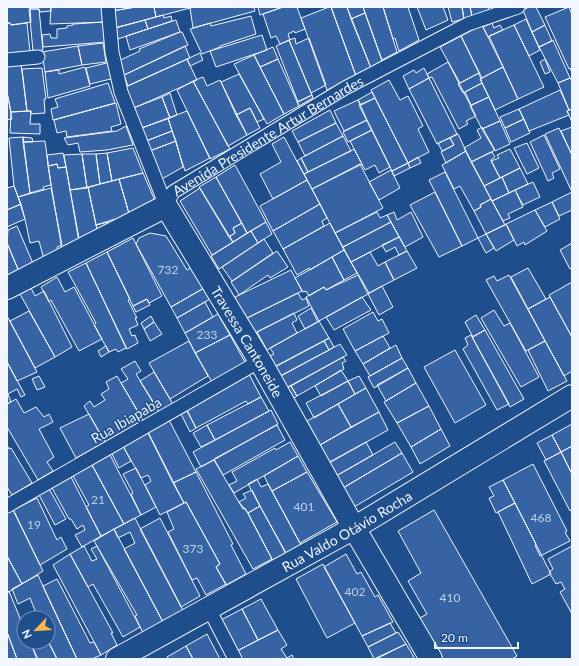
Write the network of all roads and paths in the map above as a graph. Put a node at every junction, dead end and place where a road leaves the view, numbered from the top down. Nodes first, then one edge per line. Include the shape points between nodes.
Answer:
1 (108, 7) edge
2 (518, 7) edge
3 (38, 58) dead end
4 (7, 60) edge
5 (166, 206) junction
6 (7, 288) edge
7 (260, 361) junction
8 (572, 396) edge
9 (7, 506) edge
10 (354, 528) junction
11 (208, 609) junction
12 (117, 659) edge
13 (235, 659) edge
14 (431, 659) edge

1 - 5 lane, Travessa Cantoneide via 112,52 121,92
2 - 5 lane, Avenida Presidente Artur Bernardes via 468,24 345,88 173,192
3 - 4 lane
5 - 6 street, Avenida Presidente Artur Bernardes
5 - 7 street, Travessa Cantoneide
7 - 9 lane, Rua Ibiapaba
7 - 10 street, Travessa Cantoneide
8 - 10 street, Rua Valdo Otávio Rocha
10 - 11 street, Rua Valdo Otávio Rocha
10 - 14 street, Travessa Cantoneide
11 - 12 street, Rua Valdo Otávio Rocha
11 - 13 lane

